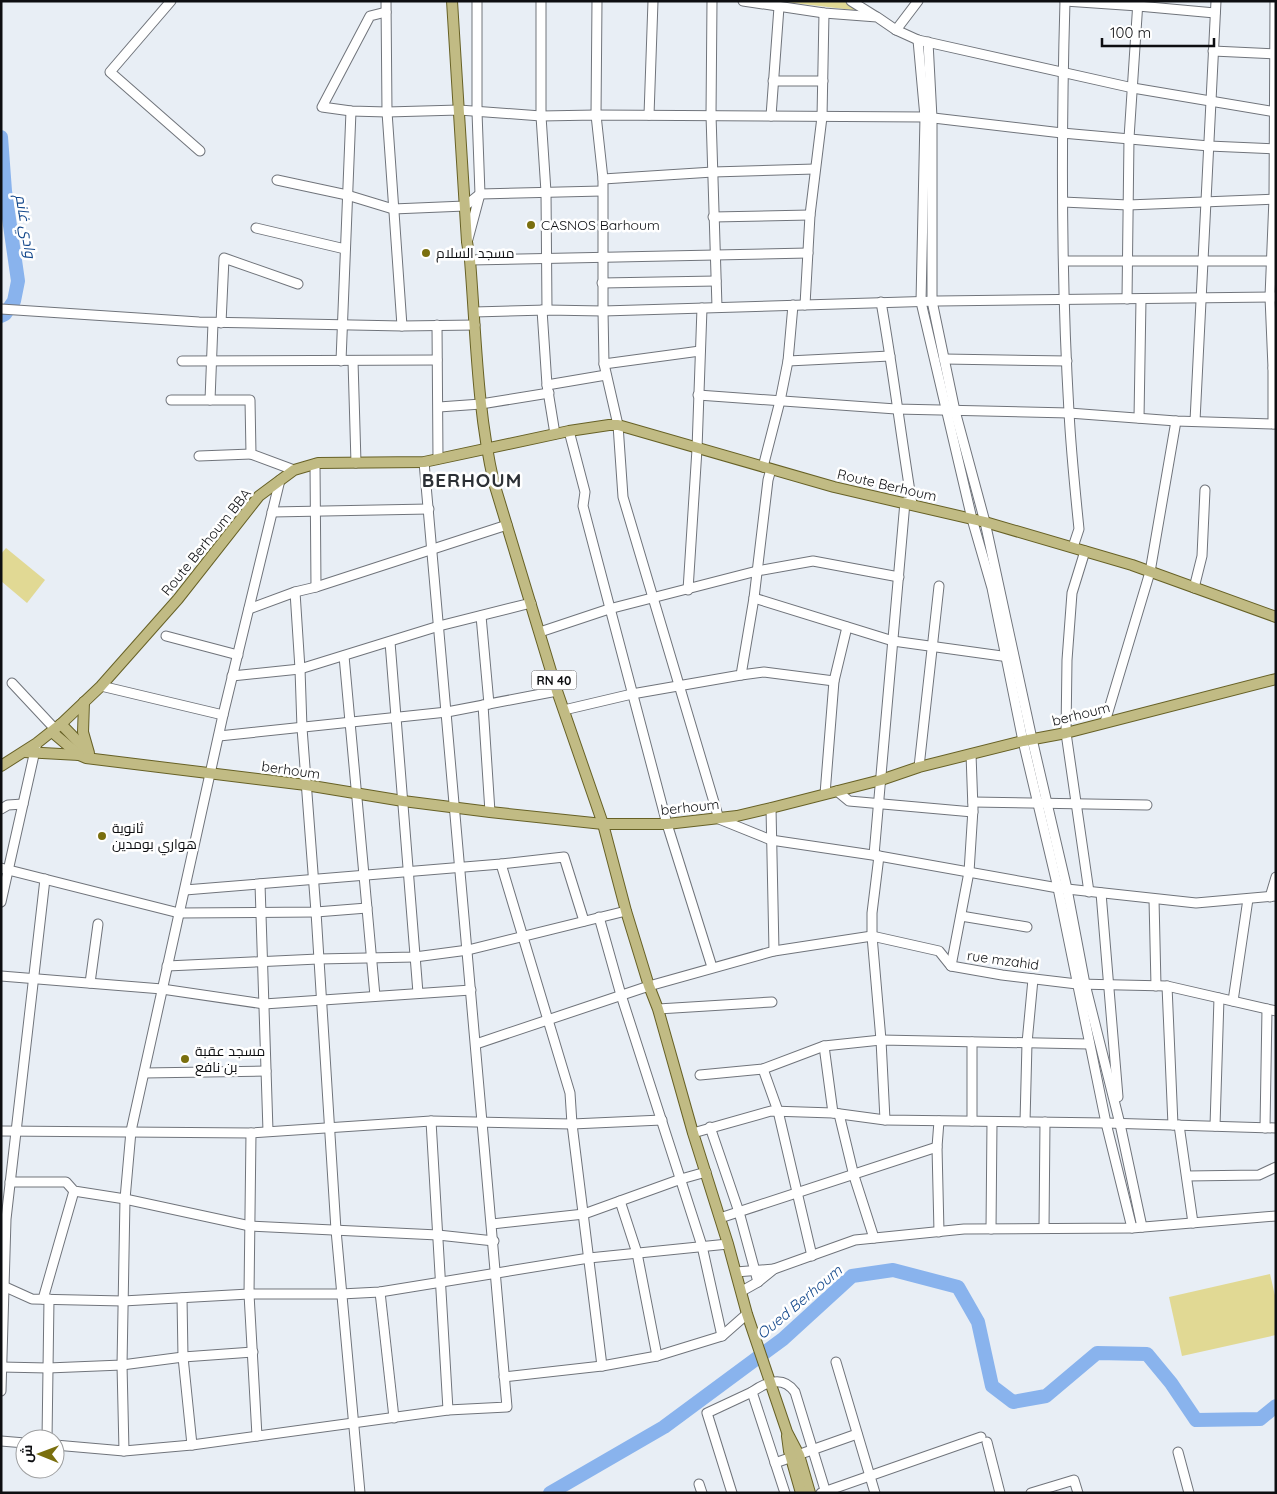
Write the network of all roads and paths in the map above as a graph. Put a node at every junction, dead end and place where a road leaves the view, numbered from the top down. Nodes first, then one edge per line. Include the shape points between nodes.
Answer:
1 (171, 1) edge
2 (386, 1) edge
3 (452, 1) edge
4 (477, 1) edge
5 (541, 1) edge
6 (597, 1) edge
7 (653, 1) edge
8 (712, 1) edge
9 (743, 1) edge
10 (852, 1) edge
11 (918, 1) edge
12 (1065, 1) edge
13 (1216, 1) edge
14 (1276, 1) edge
15 (1138, 4) edge
16 (779, 7) junction
17 (386, 12) junction
18 (824, 13) junction
19 (1215, 13) junction
20 (877, 17) junction
21 (896, 30) junction
22 (918, 40) junction
23 (928, 42) junction
24 (1213, 51) junction
25 (1276, 54) edge
26 (1063, 73) junction
27 (773, 81) junction
28 (823, 82) junction
29 (1132, 88) junction
30 (1211, 102) junction
31 (458, 110) junction
32 (351, 111) junction
33 (387, 112) junction
34 (477, 112) junction
35 (1275, 112) edge
36 (596, 115) junction
37 (649, 115) junction
38 (542, 116) junction
39 (711, 116) junction
40 (771, 116) junction
41 (822, 117) junction
42 (928, 117) junction
43 (1062, 133) junction
44 (1129, 138) junction
45 (1209, 146) junction
46 (1275, 149) edge
47 (200, 151) dead end
48 (815, 169) junction
49 (713, 172) junction
50 (603, 179) junction
51 (276, 180) dead end
52 (602, 191) junction
53 (546, 192) junction
54 (480, 194) junction
55 (347, 195) junction
56 (1275, 198) edge
57 (1063, 202) junction
58 (1206, 202) junction
59 (1128, 205) junction
60 (465, 206) junction
61 (393, 208) junction
62 (810, 215) junction
63 (714, 217) junction
64 (256, 228) dead end
65 (467, 242) junction
66 (345, 249) junction
67 (808, 253) junction
68 (602, 256) junction
69 (716, 256) junction
70 (546, 259) junction
71 (470, 260) junction
72 (1127, 260) junction
73 (1064, 261) junction
74 (1203, 261) junction
75 (1274, 261) edge
76 (716, 281) junction
77 (602, 283) junction
78 (298, 284) dead end
79 (1273, 297) edge
80 (1127, 299) junction
81 (1141, 299) junction
82 (1201, 299) junction
83 (1064, 300) junction
84 (932, 301) junction
85 (881, 302) junction
86 (921, 302) junction
87 (793, 305) junction
88 (805, 305) junction
89 (1, 308) edge
90 (702, 308) junction
91 (717, 308) junction
92 (545, 310) junction
93 (602, 311) junction
94 (474, 312) junction
95 (217, 323) junction
96 (342, 325) junction
97 (437, 325) junction
98 (475, 325) junction
99 (402, 326) junction
100 (700, 351) junction
101 (890, 356) junction
102 (944, 358) junction
103 (437, 360) junction
104 (182, 361) dead end
105 (212, 361) junction
106 (341, 361) junction
107 (353, 361) junction
108 (788, 361) junction
109 (1067, 361) junction
110 (604, 364) junction
111 (1274, 368) edge
112 (606, 375) junction
113 (548, 389) junction
114 (698, 395) junction
115 (171, 400) dead end
116 (210, 400) junction
117 (780, 401) junction
118 (481, 404) junction
119 (439, 408) junction
120 (896, 409) junction
121 (950, 411) junction
122 (1069, 412) junction
123 (1139, 418) junction
124 (1176, 421) junction
125 (1195, 421) junction
126 (1274, 424) edge
127 (618, 425) junction
128 (569, 431) junction
129 (556, 434) junction
130 (486, 449) junction
131 (696, 449) junction
132 (251, 454) junction
133 (199, 456) dead end
134 (438, 459) junction
135 (424, 462) junction
136 (356, 463) junction
137 (314, 464) junction
138 (767, 468) junction
139 (294, 470) junction
140 (280, 480) junction
141 (1205, 490) dead end
142 (908, 503) junction
143 (428, 509) junction
144 (315, 511) junction
145 (272, 512) junction
146 (972, 519) junction
147 (986, 522) junction
148 (507, 525) junction
149 (1073, 547) junction
150 (433, 549) junction
151 (1085, 552) junction
152 (758, 571) junction
153 (1150, 572) junction
154 (899, 576) junction
155 (938, 586) dead end
156 (316, 587) junction
157 (1194, 588) junction
158 (688, 590) junction
159 (295, 592) junction
160 (653, 598) junction
161 (754, 598) junction
162 (531, 603) junction
163 (249, 609) junction
164 (609, 609) junction
165 (481, 616) junction
166 (1276, 617) edge
167 (439, 626) junction
168 (847, 626) junction
169 (540, 632) junction
170 (166, 636) dead end
171 (893, 640) junction
172 (390, 642) junction
173 (932, 646) junction
174 (238, 655) junction
175 (344, 656) junction
176 (1005, 656) junction
177 (1015, 658) junction
178 (300, 669) junction
179 (741, 675) junction
180 (232, 676) junction
181 (1276, 679) edge
182 (834, 680) junction
183 (12, 683) dead end
184 (101, 686) junction
185 (680, 686) junction
186 (558, 691) junction
187 (632, 694) junction
188 (84, 702) junction
189 (486, 704) junction
190 (564, 710) junction
191 (447, 712) junction
192 (223, 715) junction
193 (396, 718) junction
194 (1105, 722) junction
195 (350, 723) junction
196 (56, 728) junction
197 (302, 728) junction
198 (1066, 733) junction
199 (219, 736) junction
200 (1027, 740) junction
201 (36, 748) junction
202 (971, 754) junction
203 (87, 756) junction
204 (1, 766) edge
205 (919, 767) junction
206 (211, 773) junction
207 (881, 780) junction
208 (306, 785) junction
209 (837, 791) junction
210 (357, 794) junction
211 (825, 794) junction
212 (403, 801) junction
213 (973, 802) junction
214 (23, 804) junction
215 (879, 804) junction
216 (1042, 804) junction
217 (1077, 804) junction
218 (1147, 806) dead end
219 (455, 807) junction
220 (770, 808) junction
221 (1, 809) edge
222 (490, 812) junction
223 (973, 812) junction
224 (719, 818) junction
225 (603, 824) junction
226 (667, 824) junction
227 (771, 840) junction
228 (877, 855) junction
229 (501, 864) junction
230 (460, 868) junction
231 (5, 869) edge
232 (408, 872) junction
233 (969, 872) junction
234 (364, 876) junction
235 (1276, 877) edge
236 (45, 879) junction
237 (313, 880) junction
238 (260, 884) junction
239 (1062, 889) junction
240 (185, 890) junction
241 (1090, 892) junction
242 (1101, 893) junction
243 (1273, 896) edge
244 (1154, 899) junction
245 (1248, 899) junction
246 (1, 902) edge
247 (367, 908) junction
248 (261, 911) junction
249 (626, 911) junction
250 (316, 912) junction
251 (179, 913) junction
252 (961, 916) junction
253 (599, 917) junction
254 (584, 921) junction
255 (98, 924) dead end
256 (1027, 926) dead end
257 (872, 936) junction
258 (523, 938) junction
259 (468, 950) junction
260 (774, 950) junction
261 (415, 957) junction
262 (371, 958) junction
263 (318, 959) junction
264 (262, 962) junction
265 (167, 966) junction
266 (951, 966) junction
267 (712, 967) junction
268 (1, 976) edge
269 (34, 978) junction
270 (1034, 979) junction
271 (90, 983) junction
272 (1081, 984) junction
273 (1108, 985) junction
274 (649, 986) junction
275 (1156, 986) junction
276 (1167, 986) junction
277 (162, 990) junction
278 (471, 990) junction
279 (418, 993) junction
280 (375, 996) junction
281 (621, 996) junction
282 (1219, 998) junction
283 (321, 1001) junction
284 (1233, 1001) junction
285 (772, 1002) dead end
286 (264, 1004) junction
287 (658, 1010) junction
288 (1272, 1010) edge
289 (548, 1020) junction
290 (881, 1040) junction
291 (972, 1042) junction
292 (1027, 1043) junction
293 (476, 1044) junction
294 (1089, 1044) junction
295 (824, 1046) junction
296 (763, 1070) junction
297 (266, 1071) junction
298 (144, 1073) junction
299 (700, 1075) dead end
300 (778, 1111) junction
301 (836, 1114) junction
302 (662, 1120) junction
303 (885, 1120) junction
304 (431, 1121) junction
305 (939, 1121) junction
306 (972, 1121) junction
307 (483, 1122) junction
308 (992, 1122) junction
309 (1025, 1122) junction
310 (1045, 1122) junction
311 (1106, 1123) junction
312 (572, 1124) junction
313 (1120, 1124) junction
314 (1176, 1125) junction
315 (1215, 1126) junction
316 (710, 1127) junction
317 (329, 1128) junction
318 (1265, 1128) junction
319 (1276, 1128) edge
320 (17, 1130) junction
321 (1, 1131) edge
322 (132, 1131) junction
323 (268, 1131) junction
324 (251, 1133) junction
325 (693, 1133) junction
326 (937, 1147) junction
327 (1276, 1167) edge
328 (706, 1172) junction
329 (854, 1176) junction
330 (1187, 1176) junction
331 (681, 1179) junction
332 (10, 1182) junction
333 (74, 1191) junction
334 (798, 1192) junction
335 (125, 1199) junction
336 (620, 1201) junction
337 (739, 1212) junction
338 (584, 1214) junction
339 (1276, 1216) edge
340 (720, 1218) junction
341 (1193, 1223) junction
342 (492, 1224) junction
343 (250, 1226) junction
344 (1142, 1227) junction
345 (1044, 1228) junction
346 (1132, 1228) junction
347 (991, 1229) junction
348 (336, 1230) junction
349 (939, 1232) junction
350 (438, 1235) junction
351 (874, 1238) junction
352 (494, 1241) junction
353 (728, 1244) junction
354 (702, 1246) junction
355 (637, 1253) junction
356 (812, 1256) junction
357 (589, 1258) junction
358 (774, 1269) junction
359 (755, 1270) junction
360 (736, 1272) junction
361 (496, 1274) junction
362 (440, 1282) junction
363 (758, 1282) junction
364 (3, 1285) edge
365 (742, 1290) junction
366 (380, 1292) junction
367 (249, 1294) junction
368 (342, 1294) junction
369 (182, 1298) junction
370 (46, 1299) junction
371 (123, 1301) junction
372 (747, 1314) junction
373 (722, 1336) junction
374 (253, 1352) junction
375 (657, 1356) junction
376 (184, 1357) junction
377 (836, 1362) dead end
378 (122, 1365) junction
379 (602, 1366) junction
380 (2, 1367) edge
381 (48, 1368) junction
382 (504, 1376) junction
383 (770, 1382) junction
384 (1, 1391) edge
385 (752, 1392) junction
386 (448, 1410) junction
387 (394, 1418) junction
388 (355, 1423) junction
389 (47, 1429) edge
390 (858, 1434) junction
391 (257, 1436) junction
392 (1, 1441) edge
393 (15, 1442) edge
394 (192, 1445) junction
395 (65, 1446) edge
396 (813, 1449) junction
397 (124, 1451) junction
398 (1178, 1452) dead end
399 (795, 1456) junction
400 (776, 1463) junction
401 (870, 1476) junction
402 (824, 1492) edge
403 (360, 1493) edge
404 (732, 1493) edge
405 (785, 1493) edge
406 (801, 1493) edge
407 (810, 1493) edge
408 (876, 1493) edge
409 (1000, 1493) edge
410 (1031, 1493) edge
411 (1078, 1493) edge
412 (1188, 1493) edge

1 - 47 street via 110,72
2 - 17 street
3 - 31 main road, RN 40
4 - 34 street
5 - 38 street
6 - 36 street
7 - 37 street
8 - 39 street
9 - 16 street
10 - 20 street
11 - 21 street
12 - 15 street
12 - 26 street
13 - 19 street
14 - 25 street
15 - 19 street
15 - 29 street
16 - 18 street
16 - 27 street
17 - 32 street via 370,16 322,108
17 - 33 street
18 - 20 street
18 - 28 street
19 - 24 street
20 - 21 street
21 - 22 street
22 - 23 street
22 - 42 street
23 - 26 street
23 - 42 street
24 - 25 street
24 - 30 street
25 - 35 street
26 - 29 street
26 - 43 street
27 - 28 street
27 - 40 street
28 - 41 street
29 - 30 street
29 - 44 street
30 - 35 street
30 - 45 street
31 - 33 street
31 - 34 street
31 - 60 main road, RN 40
32 - 33 street
32 - 55 street
33 - 61 street
34 - 38 street
34 - 54 street
35 - 46 street
36 - 37 street
36 - 38 street
36 - 50 street
37 - 39 street
38 - 53 street
39 - 40 street
39 - 49 street
40 - 41 street
41 - 42 street
41 - 48 street
42 - 43 street
42 - 84 street
42 - 86 street
43 - 44 street
43 - 57 street
44 - 45 street
44 - 59 street
45 - 46 street
45 - 58 street
46 - 56 street
48 - 49 street
48 - 62 street
49 - 50 street
49 - 63 street
50 - 52 street
51 - 55 street
52 - 53 street
52 - 68 street
53 - 54 street
53 - 70 street
54 - 60 street
54 - 65 street
55 - 61 street
55 - 66 street
56 - 58 street
56 - 75 street
57 - 59 street
57 - 73 street
58 - 59 street
58 - 74 street
59 - 72 street
60 - 61 street
60 - 65 main road, RN 40
61 - 99 street
62 - 63 street
62 - 67 street
63 - 69 street
64 - 66 street
65 - 71 main road, RN 40
66 - 96 street
67 - 69 street
67 - 88 street
68 - 69 street
68 - 70 street
68 - 77 street
69 - 76 street
70 - 71 street
70 - 92 street
71 - 94 main road, RN 40
72 - 73 street
72 - 74 street
72 - 80 street
73 - 83 street
74 - 75 street
74 - 82 street
75 - 79 street
76 - 77 street
76 - 91 street
77 - 93 street
78 - 95 street via 224,258
79 - 82 street
79 - 111 street
80 - 81 street
80 - 83 street
81 - 82 street
81 - 123 street
82 - 125 street
83 - 84 street
83 - 109 street
84 - 86 street
84 - 102 street
85 - 86 street
85 - 88 street
85 - 101 street
86 - 121 street
87 - 88 street
87 - 91 street
87 - 108 street
89 - 95 street
90 - 91 street
90 - 93 street
90 - 100 street
92 - 93 street
92 - 94 street
92 - 113 street
93 - 110 street
94 - 98 main road, RN 40
95 - 96 street
95 - 105 street
96 - 99 street
96 - 106 street
97 - 98 street
97 - 99 street
97 - 103 street
98 - 118 main road, RN 40
100 - 110 street
100 - 114 street
101 - 108 street
101 - 120 street
102 - 109 street
102 - 121 street
103 - 107 street
103 - 119 street
104 - 105 street
105 - 106 street
105 - 116 street
106 - 107 street
107 - 136 street
108 - 117 street
109 - 122 street
110 - 112 street
111 - 126 street
112 - 113 street
112 - 127 street
113 - 118 street
113 - 129 street
114 - 117 street
114 - 131 street
115 - 116 street
116 - 132 street via 250,400
117 - 120 street
117 - 138 street
118 - 119 street
118 - 130 main road, RN 40
119 - 134 street
120 - 121 street
120 - 142 street
121 - 122 street
121 - 146 street
121 - 147 street
122 - 123 street
122 - 149 street via 1079,529
123 - 124 street
124 - 125 street
124 - 153 street
125 - 126 street
127 - 128 main road, Route Berhoum
127 - 131 main road, Route Berhoum
127 - 160 street via 623,497
128 - 129 main road, Route Berhoum
128 - 164 street via 585,492 583,506
129 - 130 main road, Route Berhoum
130 - 134 main road, Route Berhoum BBA
130 - 148 main road, RN 40
131 - 138 main road, Route Berhoum
131 - 158 street
132 - 133 street
132 - 139 street
134 - 135 main road, Route Berhoum BBA
135 - 136 main road, Route Berhoum BBA
135 - 143 street
136 - 137 main road, Route Berhoum BBA
137 - 139 main road, Route Berhoum BBA
137 - 144 street
138 - 142 main road, Route Berhoum
138 - 152 street
139 - 140 main road, Route Berhoum BBA
140 - 145 street
140 - 184 main road, Route Berhoum BBA via 259,496 178,599
141 - 157 street via 1202,556
142 - 146 main road, Route Berhoum
142 - 154 street
143 - 144 street
143 - 150 street
144 - 145 street
144 - 156 street
145 - 163 street
146 - 147 main road, Route Berhoum
146 - 176 street via 992,588
147 - 149 main road, Route Berhoum
147 - 177 street
148 - 150 street
148 - 162 main road, RN 40
149 - 151 main road, Route Berhoum
150 - 156 street
150 - 167 street
151 - 153 main road, Route Berhoum
151 - 198 street via 1072,593
152 - 154 street via 813,560
152 - 158 street
152 - 161 street
153 - 157 main road, Route Berhoum
153 - 194 street
154 - 171 street
155 - 173 street
156 - 159 street
157 - 166 main road, Route Berhoum
158 - 160 street
159 - 163 street
159 - 178 street
160 - 164 street
160 - 185 street
161 - 168 street
161 - 179 street
162 - 165 street
162 - 169 main road, RN 40
163 - 174 street
164 - 169 street
164 - 187 street
165 - 167 street
165 - 189 street
167 - 172 street
167 - 191 street
168 - 171 street
168 - 182 street
169 - 186 main road, RN 40
170 - 174 street
171 - 173 street
171 - 207 street
172 - 175 street
172 - 193 street
173 - 176 street
173 - 205 street
174 - 180 street
175 - 178 street
175 - 195 street
176 - 177 street
176 - 200 street
177 - 200 street
178 - 180 street
178 - 197 street
179 - 182 street via 764,672
179 - 185 street
180 - 192 street
181 - 194 main road, berhoum
182 - 211 street
183 - 196 street
184 - 188 main road, Route Berhoum BBA
184 - 192 street
185 - 187 street
185 - 224 street
186 - 189 street
186 - 190 main road, RN 40
187 - 190 street
187 - 226 street
188 - 196 main road, Route Berhoum BBA
188 - 203 main road
189 - 191 street
189 - 222 street
190 - 225 main road, RN 40
191 - 193 street
191 - 219 street
192 - 199 street
193 - 195 street
193 - 212 street
194 - 198 main road, berhoum
195 - 197 street
195 - 210 street
196 - 201 main road, Route Berhoum BBA
196 - 203 main road
197 - 199 street
197 - 208 street
198 - 200 main road, berhoum
198 - 217 street
199 - 206 street
200 - 202 main road, berhoum
200 - 216 street
201 - 203 main road, berhoum
201 - 204 main road, berhoum
201 - 214 street
202 - 205 main road, berhoum
202 - 213 street
203 - 206 main road, berhoum
205 - 207 main road, berhoum
206 - 208 main road, berhoum
206 - 240 street
207 - 209 main road, berhoum
207 - 215 street
208 - 210 main road, berhoum
208 - 237 street
209 - 211 main road, berhoum
209 - 215 street via 849,801
210 - 212 main road, berhoum
210 - 234 street
211 - 220 main road, berhoum
212 - 219 main road, berhoum
212 - 232 street
213 - 216 street
213 - 223 street
214 - 221 street
214 - 231 street
215 - 223 street
215 - 228 street
216 - 217 street
216 - 239 street
217 - 218 street
217 - 241 street
219 - 222 main road, berhoum
219 - 230 street
220 - 224 main road, berhoum
220 - 227 street
222 - 225 main road, berhoum
223 - 233 street
224 - 226 main road, berhoum
224 - 227 street
225 - 226 main road, berhoum
225 - 249 main road, RN 40
226 - 267 street
227 - 228 street
227 - 260 street
228 - 233 street
228 - 257 street
229 - 230 street
229 - 254 street via 564,857
229 - 258 street
230 - 232 street
230 - 259 street
231 - 236 street
231 - 246 street
232 - 234 street
232 - 261 street
233 - 239 street
233 - 252 street
234 - 237 street
234 - 247 street
235 - 243 street
236 - 251 street
236 - 269 street
237 - 238 street
237 - 250 street
238 - 240 street
238 - 248 street
239 - 241 street
239 - 272 street
240 - 251 street
241 - 242 street
242 - 244 street
242 - 273 street
243 - 245 street
244 - 245 street via 1196,903
244 - 275 street
245 - 284 street
247 - 250 street
247 - 262 street
248 - 250 street
248 - 251 street
248 - 264 street
249 - 253 street
249 - 274 main road, RN 40
250 - 263 street
251 - 265 street
252 - 256 street
252 - 266 street
253 - 254 street
253 - 281 street
254 - 258 street
255 - 271 street
257 - 260 street, rue mzahid
257 - 266 street, rue mzahid via 938,951
257 - 290 street
258 - 259 street
258 - 289 street
259 - 261 street
259 - 278 street
260 - 267 street, rue mzahid
261 - 262 street
261 - 279 street
262 - 263 street
262 - 280 street
263 - 264 street
263 - 283 street
264 - 265 street
264 - 286 street
265 - 277 street
266 - 270 street, rue mzahid
267 - 274 street, rue mzahid
268 - 269 street
269 - 271 street
269 - 320 street
270 - 272 street, rue mzahid
270 - 292 street
271 - 277 street
272 - 273 street, rue mzahid
272 - 294 street
272 - 313 street
273 - 275 street, rue mzahid
273 - 313 street
274 - 281 street, rue mzahid
274 - 287 main road, RN 40
275 - 276 street, rue mzahid
276 - 282 street, rue mzahid
276 - 314 street
277 - 286 street
277 - 298 street
278 - 279 street
278 - 293 street
279 - 280 street
280 - 283 street
281 - 289 street, rue mzahid
281 - 302 street
282 - 284 street, rue mzahid
282 - 315 street
283 - 286 street
283 - 317 street
284 - 288 street, rue mzahid
285 - 287 street
286 - 297 street
287 - 325 main road, RN 40
288 - 318 street
289 - 293 street, rue mzahid
289 - 312 street via 570,1093
290 - 291 street
290 - 295 street
290 - 303 street
291 - 292 street
291 - 306 street
292 - 294 street
292 - 309 street
293 - 307 street
294 - 311 street
295 - 296 street
295 - 301 street
296 - 299 street
296 - 300 street
297 - 298 street
297 - 323 street
298 - 322 street
300 - 301 street
300 - 316 street
300 - 334 street
301 - 303 street
301 - 329 street
302 - 312 street
302 - 331 street
303 - 305 street
304 - 307 street
304 - 317 street
304 - 350 street
305 - 306 street
305 - 326 street
306 - 308 street
307 - 312 street
307 - 342 street
308 - 309 street
308 - 347 street
309 - 310 street
310 - 311 street
310 - 345 street
311 - 313 street
311 - 346 street
312 - 338 street
313 - 314 street
313 - 344 street
314 - 315 street
314 - 330 street
315 - 318 street
316 - 325 street
316 - 337 street
317 - 323 street
317 - 348 street
318 - 319 street
320 - 321 street
320 - 322 street
320 - 332 street
322 - 324 street
322 - 335 street
323 - 324 street
324 - 343 street
325 - 328 main road, RN 40
326 - 329 street
326 - 349 street
327 - 330 street via 1258,1175
328 - 331 street
328 - 340 main road, RN 40
329 - 334 street
329 - 351 street
330 - 341 street
331 - 336 street
331 - 354 street
332 - 333 street via 66,1182
332 - 364 street
333 - 335 street
333 - 370 street
334 - 337 street
334 - 356 street
335 - 343 street
335 - 371 street
336 - 338 street
336 - 355 street
337 - 340 street
337 - 359 street
338 - 342 street
338 - 357 street
339 - 341 street
340 - 353 main road, RN 40
341 - 344 street
342 - 352 street
343 - 348 street
343 - 367 street
344 - 346 street
345 - 346 street
345 - 347 street
347 - 349 street
348 - 350 street
348 - 368 street
349 - 351 street
350 - 352 street
350 - 362 street
351 - 356 street via 855,1240
352 - 361 street
353 - 354 street
353 - 360 main road, RN 40
354 - 355 street
354 - 373 street
355 - 357 street
355 - 375 street
356 - 358 street
357 - 361 street
357 - 379 street
358 - 359 street
358 - 363 street
359 - 360 street
359 - 363 street
360 - 365 main road, RN 40
361 - 362 street
361 - 382 street
362 - 366 street
362 - 386 street
363 - 365 street
364 - 370 street via 32,1299
364 - 380 street
365 - 372 main road, RN 40
366 - 368 street
366 - 387 street
367 - 368 street
367 - 369 street
367 - 374 street
368 - 388 street
369 - 371 street
369 - 376 street
370 - 371 street
370 - 381 street
371 - 378 street
372 - 373 street
372 - 383 main road, RN 40
373 - 375 street
374 - 376 street
374 - 391 street
375 - 379 street
376 - 378 street
376 - 394 street
377 - 390 street
378 - 381 street
378 - 397 street
379 - 382 street
380 - 381 street
380 - 384 street
381 - 389 street
382 - 386 street via 507,1407
383 - 385 street
383 - 396 street via 784,1382 795,1392
383 - 399 main road, RN 40
385 - 400 street
385 - 404 street via 707,1413
386 - 387 street
387 - 388 street
388 - 391 street
388 - 403 street
390 - 396 street
390 - 401 street
391 - 394 street
392 - 393 street
394 - 397 street
395 - 397 street
396 - 399 street
396 - 402 street
398 - 412 street
399 - 400 street
399 - 406 main road, RN 40
399 - 407 main road, RN 40
400 - 405 street
401 - 402 street
401 - 408 street
401 - 409 street via 984,1439
410 - 411 street via 1074,1480

